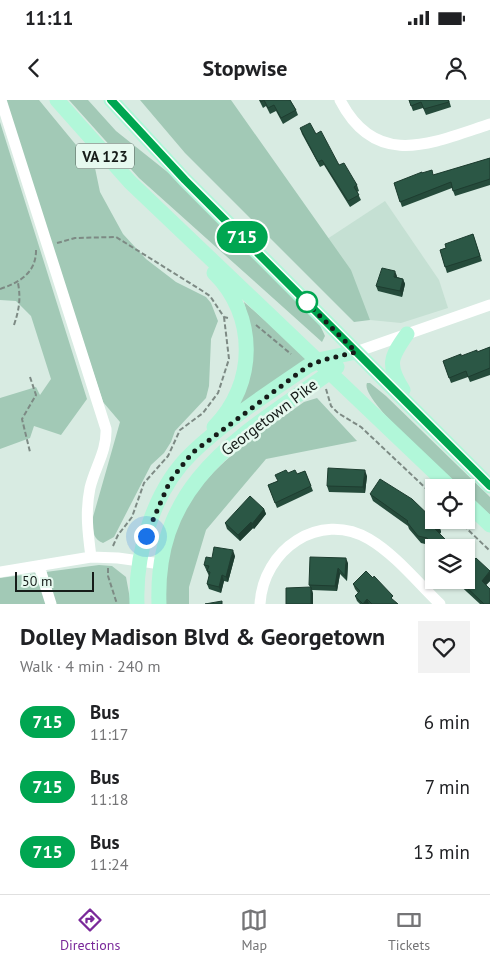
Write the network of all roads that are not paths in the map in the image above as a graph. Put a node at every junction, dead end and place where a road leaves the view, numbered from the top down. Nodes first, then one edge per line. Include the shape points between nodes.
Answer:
1 (0, 100) edge
2 (57, 100) edge
3 (111, 100) edge
4 (340, 100) edge
5 (490, 124) edge
6 (156, 208) junction
7 (490, 305) edge
8 (407, 334) junction
9 (356, 352) junction
10 (319, 361) junction
11 (330, 371) junction
12 (417, 413) junction
13 (192, 453) junction
14 (442, 479) edge
15 (490, 486) edge
16 (475, 511) edge
17 (490, 525) edge
18 (91, 558) junction
19 (140, 561) junction
20 (161, 564) junction
21 (38, 566) junction
22 (0, 572) edge
23 (51, 604) edge
24 (137, 604) edge
25 (160, 604) edge
26 (260, 604) edge
27 (440, 604) edge

1 - 18 street via 106,429 106,443 88,505
2 - 6 main road, VA 123
3 - 9 main road, VA 123 via 185,180
4 - 5 street via 360,129 397,146 426,145
6 - 10 main road, VA 123
6 - 13 main road via 228,289 240,312 246,334 246,361 237,396 223,418
7 - 8 street
8 - 9 street
8 - 12 main road via 394,353 392,368
9 - 10 main road, Georgetown Pike
9 - 11 main road, Georgetown Pike
9 - 12 main road, VA 123
10 - 11 main road, VA 123
10 - 13 main road, Georgetown Pike via 305,368
11 - 14 main road, VA 123
11 - 20 main road, Georgetown Pike via 236,440 204,470 179,508
12 - 15 main road, VA 123
13 - 19 main road, Georgetown Pike via 176,472 159,503
16 - 17 main road
18 - 19 street
18 - 21 street
19 - 20 street
19 - 24 main road, Georgetown Pike
20 - 25 main road, Georgetown Pike
21 - 22 street
21 - 23 street
26 - 27 street via 264,578 278,554 302,537 329,530 355,533 379,545

